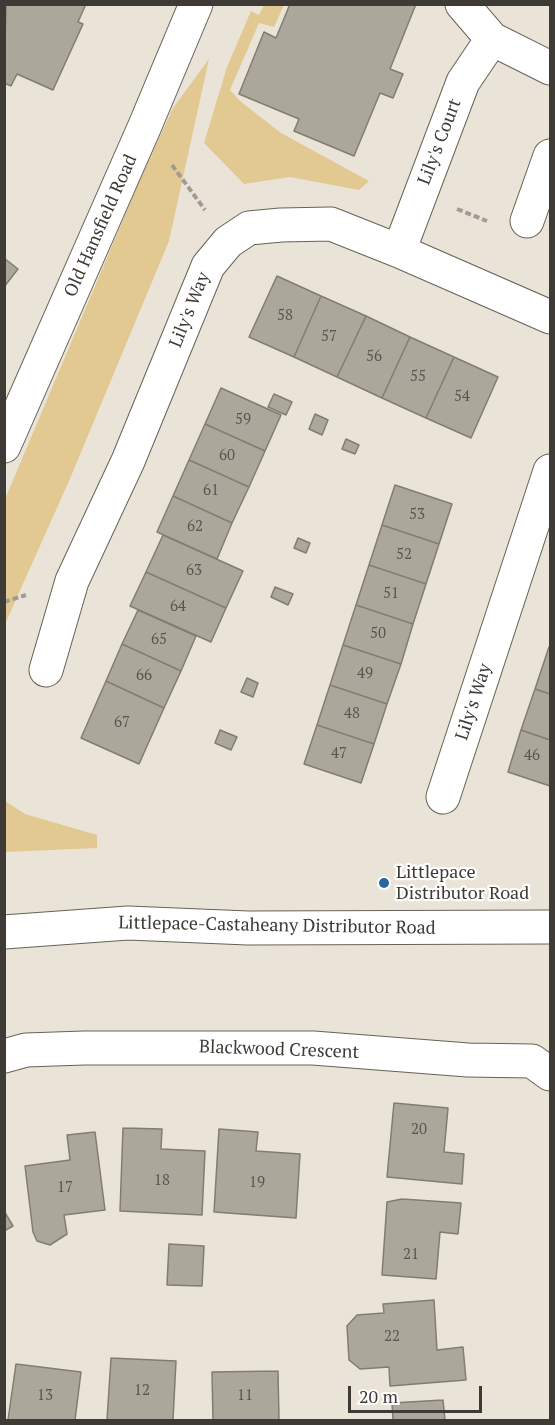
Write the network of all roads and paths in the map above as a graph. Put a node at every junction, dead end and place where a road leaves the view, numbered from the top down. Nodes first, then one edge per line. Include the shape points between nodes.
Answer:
1 (196, 4) edge
2 (462, 4) edge
3 (492, 39) junction
4 (550, 68) edge
5 (144, 128) junction
6 (550, 156) edge
7 (420, 195) junction
8 (527, 221) joint
9 (228, 242) junction
10 (399, 251) junction
11 (550, 318) edge
12 (4, 446) edge
13 (550, 471) edge
14 (46, 670) dead end
15 (443, 797) dead end
16 (550, 927) edge
17 (4, 932) edge
18 (4, 1056) edge
19 (550, 1074) edge

1 - 5 street, Old Hansfield Road
2 - 3 street
3 - 4 street
3 - 7 street, Lily's Court via 462,82
5 - 9 path
5 - 12 street, Old Hansfield Road
6 - 8 street
7 - 8 path via 523,234
7 - 10 street, Lily's Court
9 - 10 street, Lily's Way via 249,228 331,224
9 - 14 street, Lily's Way via 208,266 128,461 72,581
10 - 11 street, Lily's Way
13 - 15 street, Lily's Way
16 - 17 street, Littlepace-Castaheany Distributor Road via 248,928 128,922
18 - 19 street, Blackwood Crescent via 26,1050 84,1048 313,1048 532,1061

